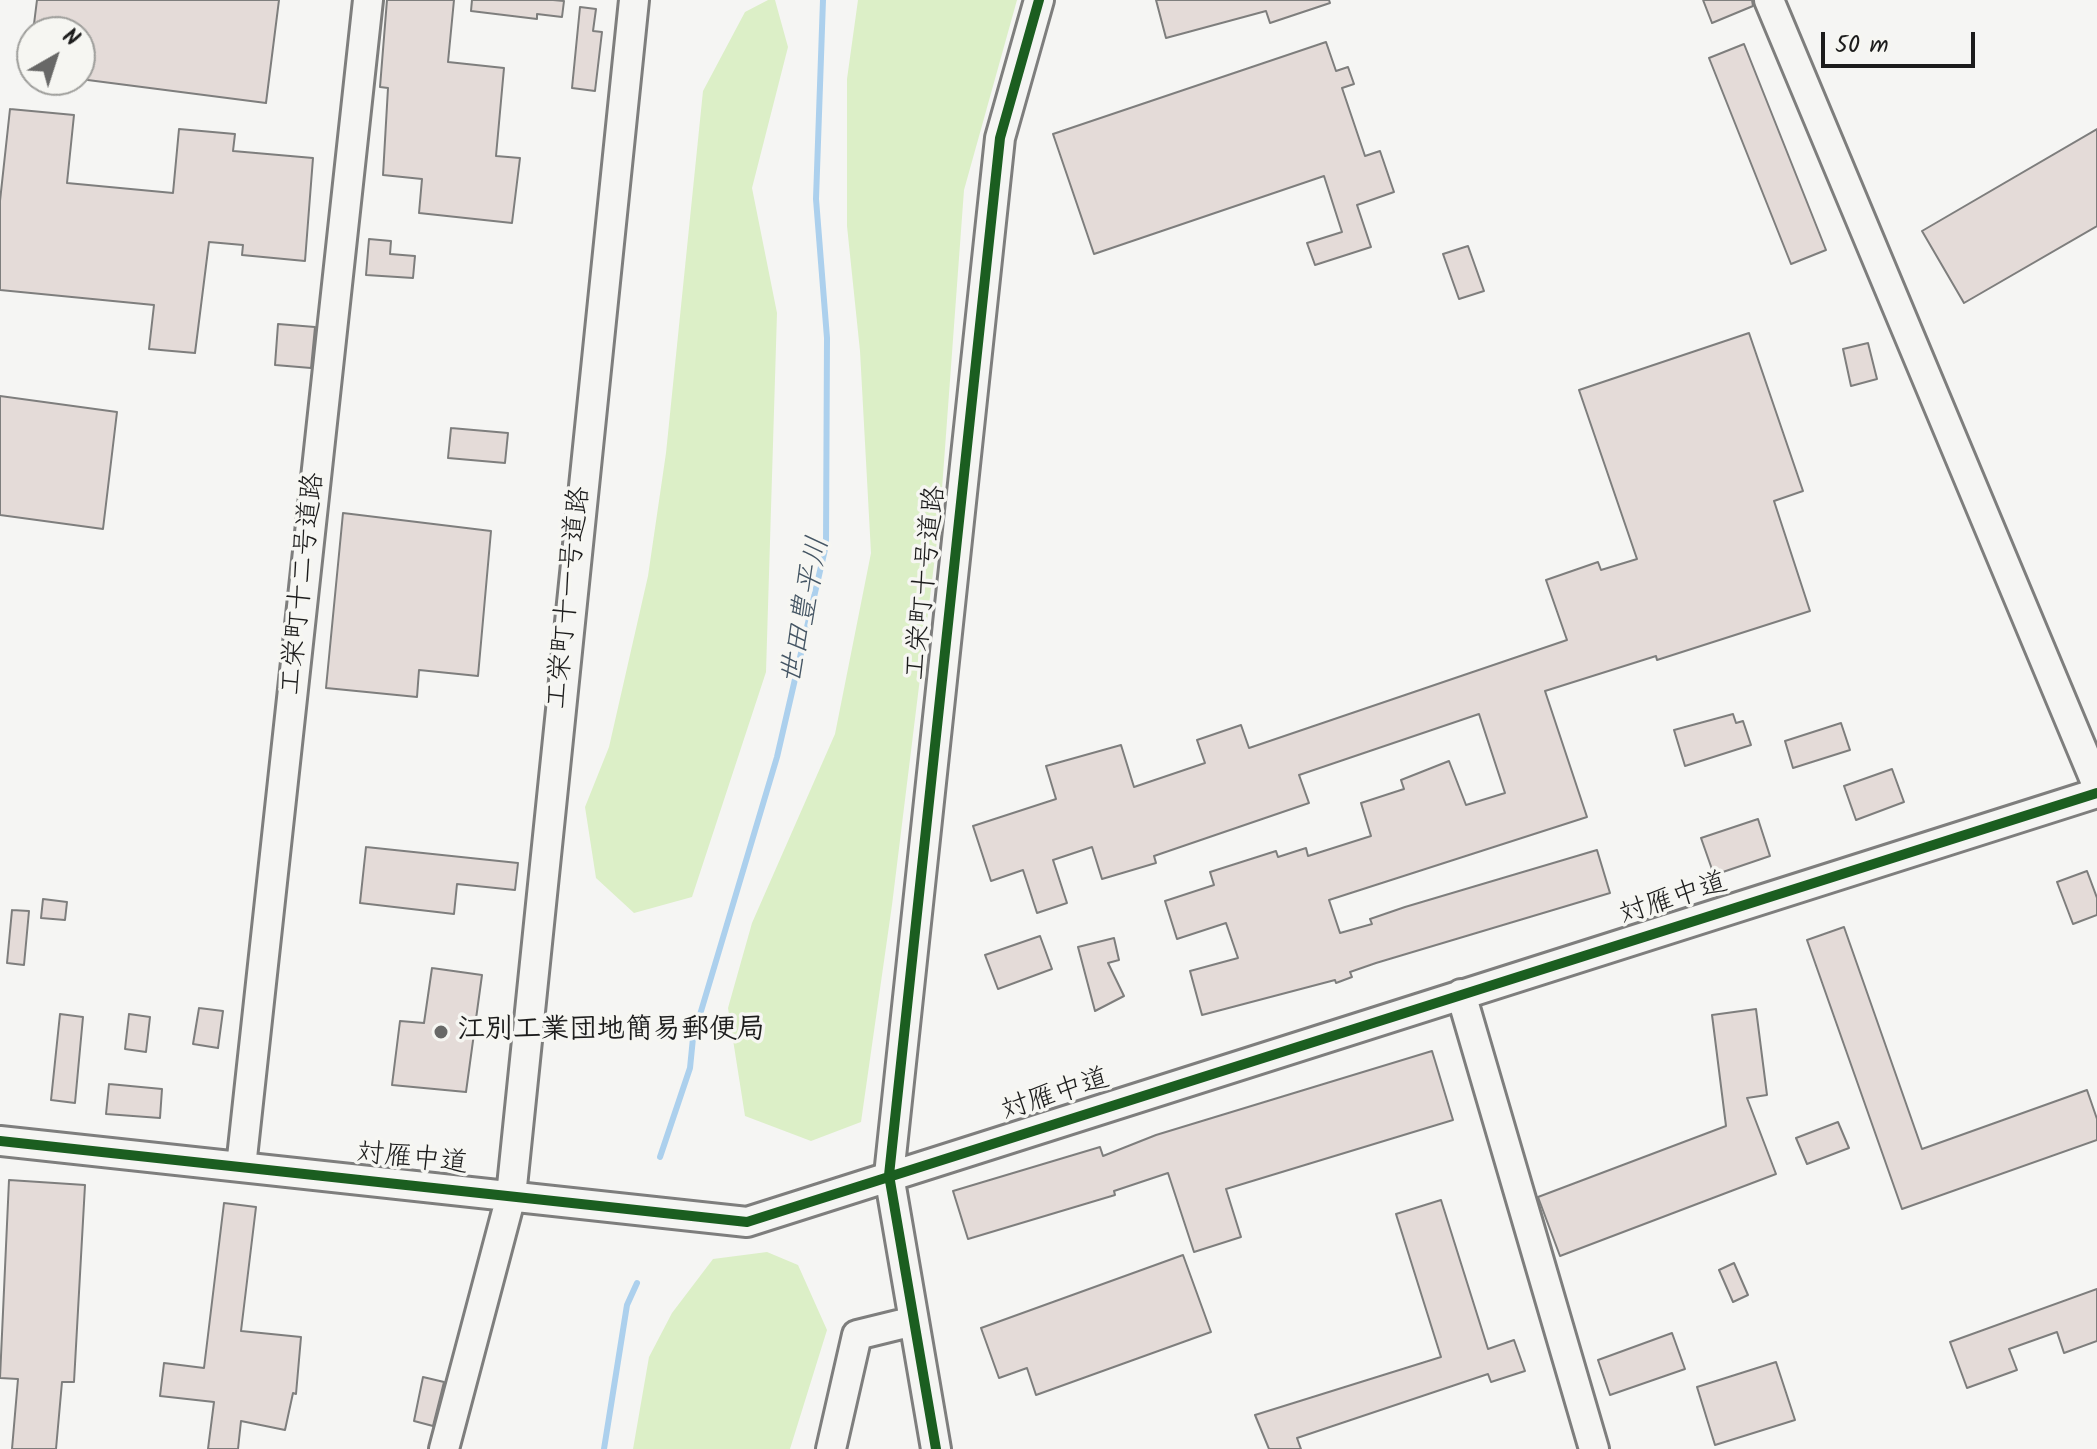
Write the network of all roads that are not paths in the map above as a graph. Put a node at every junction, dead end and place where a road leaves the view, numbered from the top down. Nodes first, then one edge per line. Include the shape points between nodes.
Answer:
1 (368, 0) edge
2 (634, 0) edge
3 (1039, 0) edge
4 (1769, 0) edge
5 (2097, 785) edge
6 (2097, 793) edge
7 (1461, 994) junction
8 (0, 1141) edge
9 (241, 1167) junction
10 (889, 1175) junction
11 (511, 1196) junction
12 (914, 1321) junction
13 (444, 1449) edge
14 (831, 1449) edge
15 (936, 1449) edge
16 (1594, 1449) edge

1 - 9 street, 工栄町十二号道路
2 - 11 street, 工栄町十一号道路
3 - 10 street, 工栄町十号道路 via 1000,138
4 - 5 street
6 - 7 street, 対雁中道
7 - 10 street, 対雁中道
7 - 16 street
8 - 9 street, 対雁中道
9 - 11 street, 対雁中道
10 - 11 street, 対雁中道 via 747,1222
10 - 12 street, 工栄町十号道路
11 - 13 street, 工栄町十一号道路
12 - 14 street via 857,1335
12 - 15 street, 工栄町十号道路

